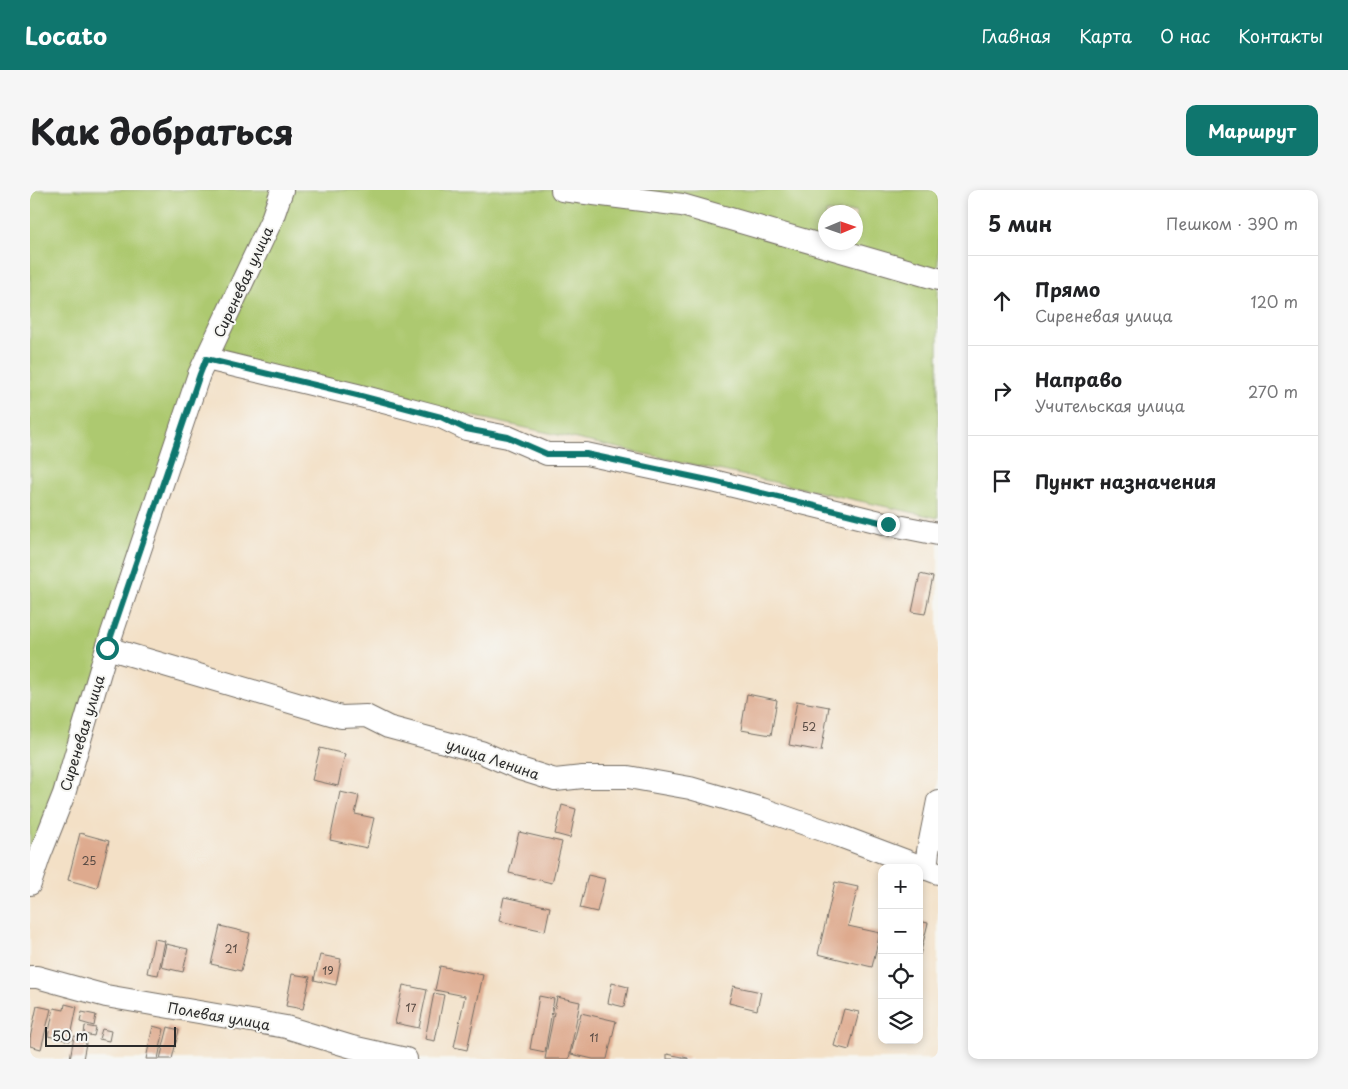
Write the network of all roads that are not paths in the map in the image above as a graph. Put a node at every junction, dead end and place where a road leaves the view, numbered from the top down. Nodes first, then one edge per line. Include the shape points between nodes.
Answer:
1 (282, 190) edge
2 (562, 190) edge
3 (938, 279) edge
4 (206, 359) junction
5 (938, 534) edge
6 (107, 648) junction
7 (938, 801) edge
8 (932, 871) edge
9 (30, 884) edge
10 (32, 973) edge
11 (406, 1059) edge

1 - 4 street, Сиреневая улица via 272,219
2 - 3 street via 682,205
4 - 5 street via 441,417 466,429 508,437 547,454 586,454
4 - 6 street, Сиреневая улица
6 - 8 street, улица Ленина via 341,717 366,716 388,726 481,752 520,770 555,780 628,777 690,788 762,809
6 - 9 street, Сиреневая улица via 64,794
7 - 8 street via 928,851
10 - 11 street, Полевая улица via 106,996 286,1027

